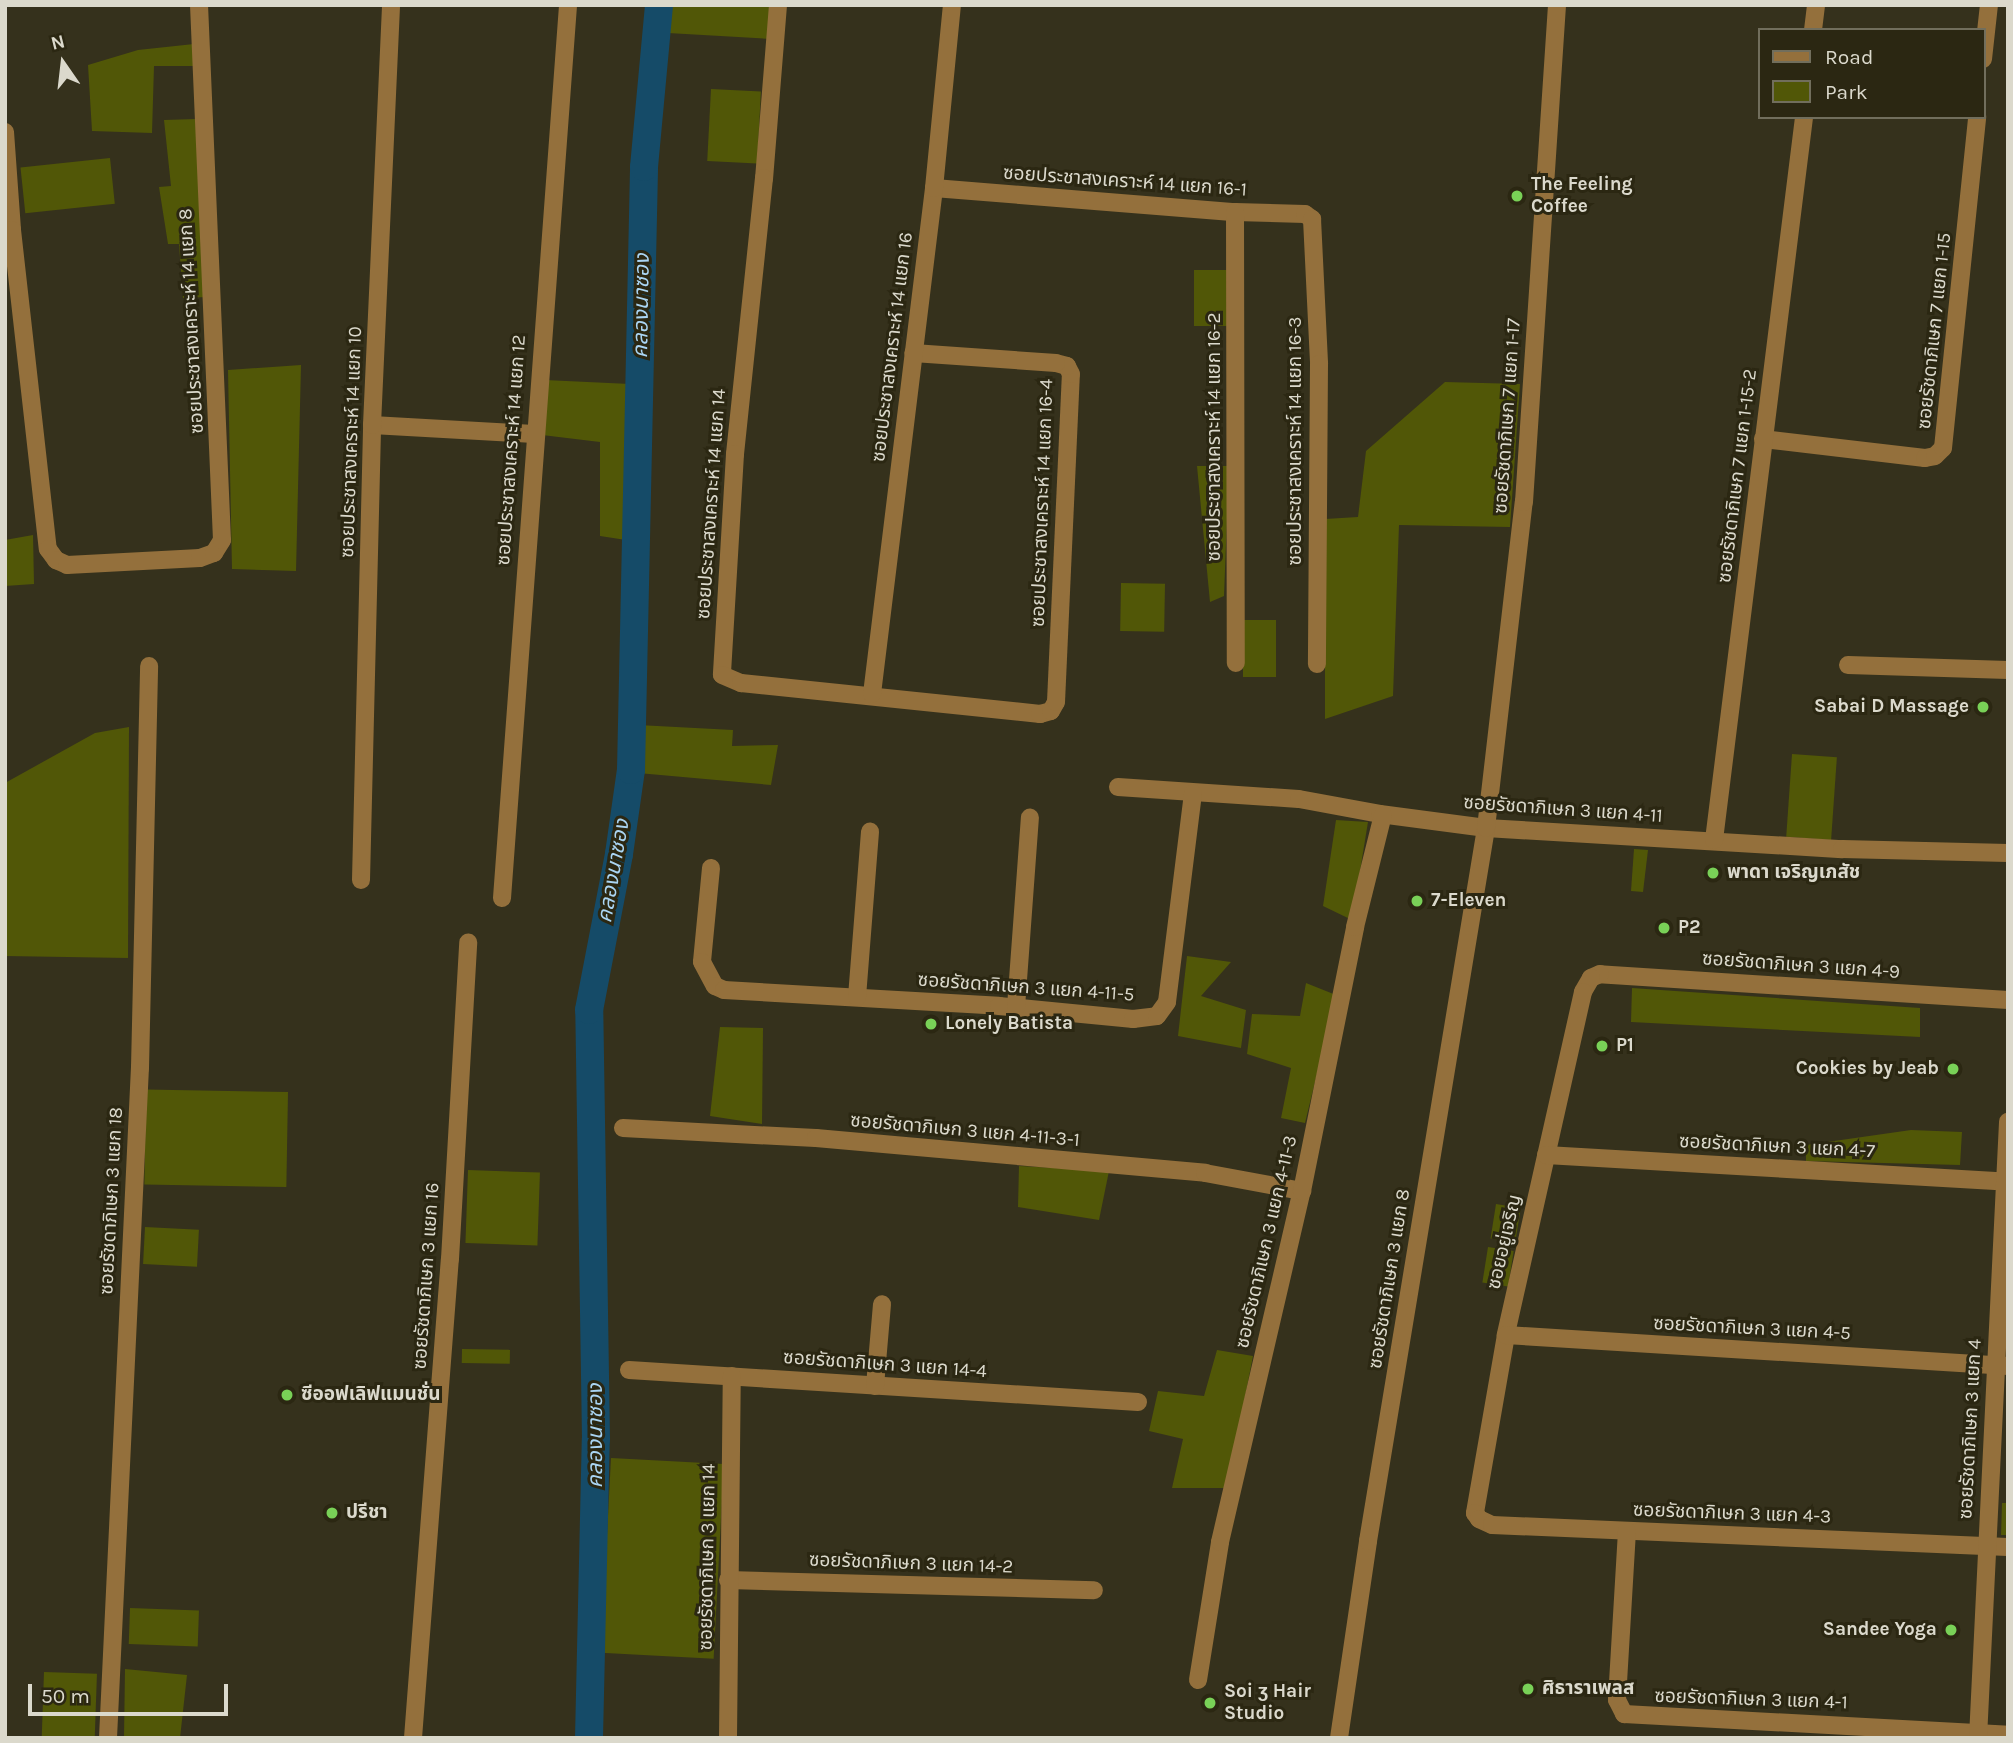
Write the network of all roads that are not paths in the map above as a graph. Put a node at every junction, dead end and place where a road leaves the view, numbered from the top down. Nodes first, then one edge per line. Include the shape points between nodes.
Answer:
1 (199, 5) edge
2 (391, 5) edge
3 (568, 5) edge
4 (778, 5) edge
5 (952, 5) edge
6 (1556, 5) edge
7 (1816, 5) edge
8 (1989, 5) edge
9 (1814, 28) edge
10 (1985, 41) edge
11 (1804, 119) edge
12 (1978, 119) edge
13 (5, 132) edge
14 (934, 188) junction
15 (1235, 212) junction
16 (1312, 219) joint
17 (913, 352) junction
18 (372, 425) junction
19 (534, 434) junction
20 (1763, 439) junction
21 (1236, 663) dead end
22 (1317, 664) dead end
23 (1848, 665) dead end
24 (149, 666) dead end
25 (2008, 670) edge
26 (872, 694) junction
27 (1051, 711) joint
28 (1118, 787) dead end
29 (1193, 794) junction
30 (1383, 815) junction
31 (1030, 818) dead end
32 (1486, 828) junction
33 (870, 832) dead end
34 (1714, 840) junction
35 (2008, 853) edge
36 (712, 868) dead end
37 (362, 880) dead end
38 (502, 898) dead end
39 (468, 943) dead end
40 (1591, 978) joint
41 (857, 997) junction
42 (2008, 1000) edge
43 (1016, 1007) junction
44 (2008, 1122) edge
45 (623, 1128) dead end
46 (1546, 1155) junction
47 (2006, 1182) edge
48 (1302, 1191) junction
49 (882, 1304) dead end
50 (1506, 1335) junction
51 (2001, 1366) edge
52 (629, 1370) dead end
53 (732, 1376) junction
54 (875, 1386) junction
55 (1138, 1402) dead end
56 (1479, 1520) joint
57 (1627, 1531) junction
58 (1986, 1546) junction
59 (2008, 1547) edge
60 (728, 1580) junction
61 (1094, 1590) dead end
62 (1198, 1679) dead end
63 (1815, 1730) edge
64 (2008, 1735) edge
65 (1978, 1736) edge
66 (108, 1738) edge
67 (413, 1738) edge
68 (728, 1738) edge
69 (1339, 1738) edge

1 - 13 street, ซอยประชาสงเคราะห์ 14 แยก 8 via 222,540 214,553 200,558 67,565 48,549
2 - 18 street, ซอยประชาสงเคราะห์ 14 แยก 10
3 - 19 street, ซอยประชาสงเคราะห์ 14 แยก 12
4 - 26 street, ซอยประชาสงเคราะห์ 14 แยก 14 via 735,454 722,675 741,683
5 - 14 street, ซอยประชาสงเคราะห์ 14 แยก 16
6 - 32 street, ซอยรัชดาภิเษก 7 แยก 1-17 via 1524,502
7 - 9 street
8 - 10 street
11 - 20 street, ซอยรัชดาภิเษก 7 แยก 1-15-2
12 - 20 street, ซอยรัชดาภิเษก 7 แยก 1-15 via 1942,448 1925,458
14 - 15 street, ซอยประชาสงเคราะห์ 14 แยก 16-1
14 - 17 street, ซอยประชาสงเคราะห์ 14 แยก 16
15 - 16 street, ซอยประชาสงเคราะห์ 14 แยก 16-1 via 1305,214
15 - 21 street, ซอยประชาสงเคราะห์ 14 แยก 16-2
16 - 22 street, ซอยประชาสงเคราะห์ 14 แยก 16-3 via 1319,365
17 - 26 street, ซอยประชาสงเคราะห์ 14 แยก 16
17 - 27 street, ซอยประชาสงเคราะห์ 14 แยก 16-4 via 1056,363 1067,366 1071,374 1056,702
18 - 19 street
18 - 37 street, ซอยประชาสงเคราะห์ 14 แยก 10
19 - 38 street, ซอยประชาสงเคราะห์ 14 แยก 12
20 - 34 street, ซอยรัชดาภิเษก 7 แยก 1-15-2
23 - 25 street
24 - 66 street, ซอยรัชดาภิเษก 3 แยก 18 via 140,1068
26 - 27 street, ซอยประชาสงเคราะห์ 14 แยก 14
28 - 29 street, ซอยรัชดาภิเษก 3 แยก 4-11
29 - 30 street, ซอยรัชดาภิเษก 3 แยก 4-11 via 1299,799
29 - 43 street, ซอยรัชดาภิเษก 3 แยก 4-11-5 via 1164,1009 1157,1016 1133,1019
30 - 32 street, ซอยรัชดาภิเษก 3 แยก 4-11
30 - 48 street, ซอยรัชดาภิเษก 3 แยก 4-11-3 via 1355,927
31 - 43 street
32 - 34 street, ซอยรัชดาภิเษก 3 แยก 4-11
32 - 69 street, ซอยรัชดาภิเษก 3 แยก 8
33 - 41 street
34 - 35 street, ซอยรัชดาภิเษก 3 แยก 4-11
36 - 41 street, ซอยรัชดาภิเษก 3 แยก 4-11-5 via 702,962 711,980 724,990
39 - 67 street, ซอยรัชดาภิเษก 3 แยก 16 via 450,1259
40 - 42 street, ซอยรัชดาภิเษก 3 แยก 4-9 via 1600,974
40 - 46 street, ซอยอยู่เจริญ via 1583,992
41 - 43 street, ซอยรัชดาภิเษก 3 แยก 4-11-5
44 - 47 street, ซอยรัชดาภิเษก 3 แยก 4
45 - 48 street, ซอยรัชดาภิเษก 3 แยก 4-11-3-1 via 816,1138 1205,1173
46 - 47 street, ซอยรัชดาภิเษก 3 แยก 4-7
46 - 50 street, ซอยอยู่เจริญ
47 - 51 street, ซอยรัชดาภิเษก 3 แยก 4
48 - 62 street, ซอยรัชดาภิเษก 3 แยก 4-11-3 via 1220,1542
49 - 54 street
50 - 51 street, ซอยรัชดาภิเษก 3 แยก 4-5
50 - 56 street, ซอยอยู่เจริญ via 1475,1505
51 - 58 street, ซอยรัชดาภิเษก 3 แยก 4
52 - 53 street, ซอยรัชดาภิเษก 3 แยก 14-4
53 - 54 street, ซอยรัชดาภิเษก 3 แยก 14-4
53 - 60 street, ซอยรัชดาภิเษก 3 แยก 14
54 - 55 street, ซอยรัชดาภิเษก 3 แยก 14-4
56 - 57 street, ซอยรัชดาภิเษก 3 แยก 4-3 via 1492,1525
57 - 58 street, ซอยรัชดาภิเษก 3 แยก 4-3
57 - 63 street, ซอยรัชดาภิเษก 3 แยก 4-1 via 1620,1711 1629,1716
58 - 59 street, ซอยรัชดาภิเษก 3 แยก 4-3
58 - 65 street, ซอยรัชดาภิเษก 3 แยก 4
60 - 61 street, ซอยรัชดาภิเษก 3 แยก 14-2
60 - 68 street, ซอยรัชดาภิเษก 3 แยก 14
63 - 65 street, ซอยรัชดาภิเษก 3 แยก 4-1
64 - 65 street, ซอยรัชดาภิเษก 3 แยก 4-1

